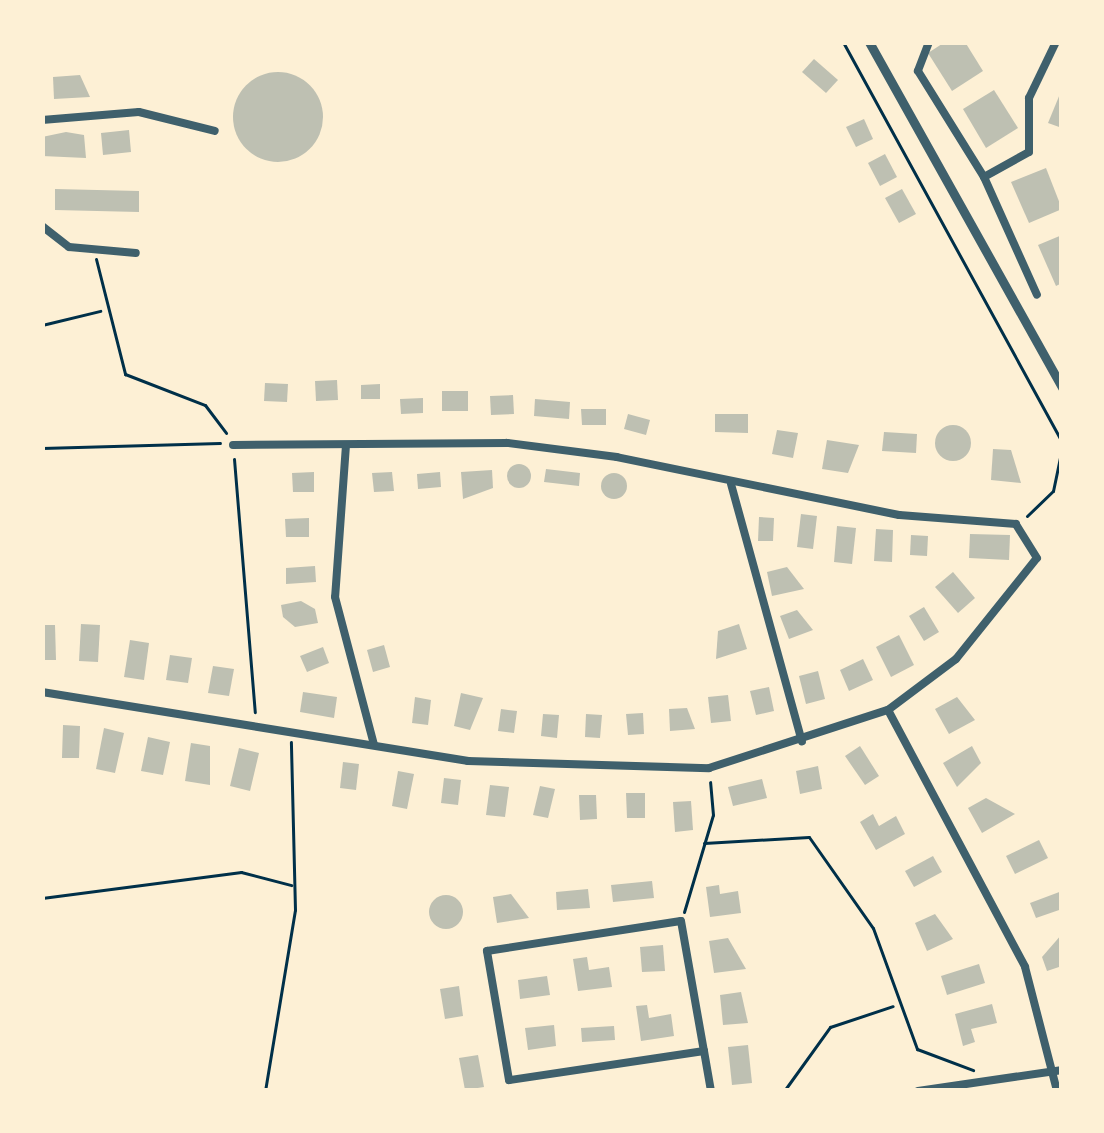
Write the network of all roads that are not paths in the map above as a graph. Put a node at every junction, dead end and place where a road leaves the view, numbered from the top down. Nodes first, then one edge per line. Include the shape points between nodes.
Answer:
1 (868, 42) edge
2 (929, 42) edge
3 (1056, 42) edge
4 (42, 120) edge
5 (215, 131) dead end
6 (984, 177) junction
7 (42, 226) edge
8 (136, 253) dead end
9 (1037, 295) dead end
10 (1062, 388) edge
11 (233, 445) road end
12 (346, 445) junction
13 (731, 484) junction
14 (42, 692) edge
15 (888, 710) junction
16 (802, 741) junction
17 (374, 745) junction
18 (704, 1051) junction
19 (1062, 1061) edge
20 (1057, 1069) edge
21 (711, 1091) edge
22 (918, 1091) edge
23 (1058, 1091) edge

1 - 10 street
2 - 6 street via 918,71
3 - 6 street via 1029,98 1029,152
4 - 5 street via 139,112
6 - 9 street
7 - 8 street via 94,253
11 - 12 street
12 - 13 street via 507,443
12 - 17 street via 335,598
13 - 15 street via 1016,524 1036,558 956,659
13 - 16 street
14 - 17 street
15 - 16 street
15 - 20 street via 1025,967
16 - 17 street via 709,768 588,773
18 - 18 street via 681,921 487,951 509,1080
18 - 21 street
19 - 20 street
20 - 22 street
20 - 23 street

